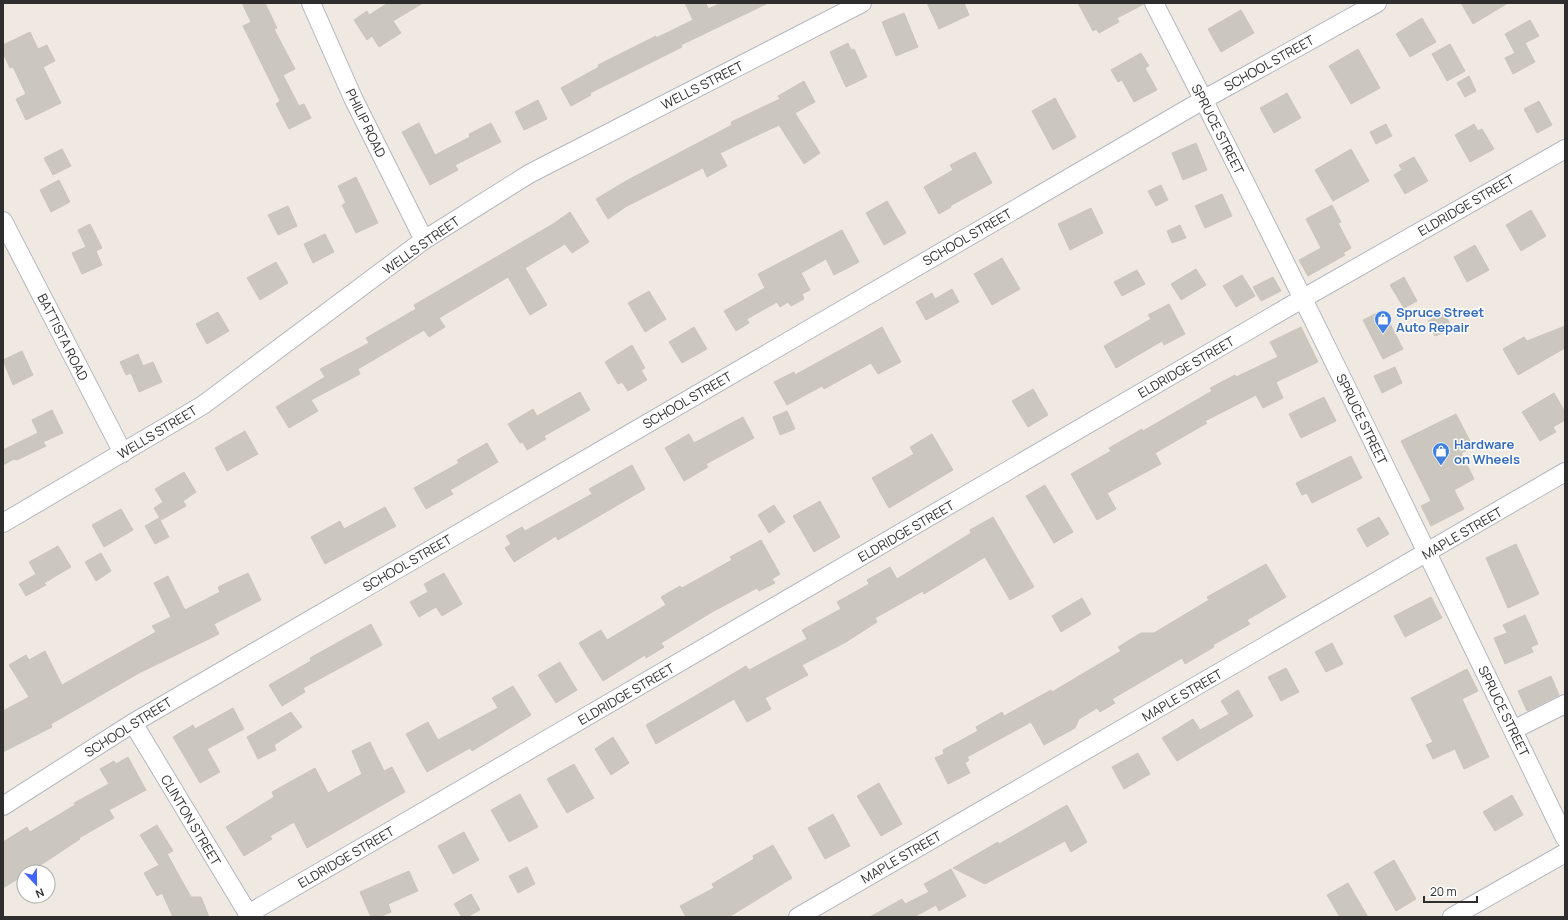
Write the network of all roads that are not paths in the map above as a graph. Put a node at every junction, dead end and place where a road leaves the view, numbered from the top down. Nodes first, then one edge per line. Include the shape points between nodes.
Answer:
1 (311, 3) edge
2 (862, 3) edge
3 (1154, 3) edge
4 (1377, 3) edge
5 (1203, 100) junction
6 (1565, 149) edge
7 (3, 221) edge
8 (424, 240) junction
9 (1302, 299) junction
10 (123, 452) junction
11 (1565, 472) edge
12 (3, 523) edge
13 (1428, 553) junction
14 (1565, 704) edge
15 (133, 723) junction
16 (1513, 730) junction
17 (3, 806) edge
18 (1565, 838) edge
19 (1565, 853) edge
20 (249, 916) edge
21 (798, 917) edge
22 (1452, 917) edge

1 - 8 street, PHILIP ROAD via 353,98
2 - 8 street, WELLS STREET via 529,174
3 - 5 street, SPRUCE STREET
4 - 5 street, SCHOOL STREET
5 - 9 street, SPRUCE STREET
5 - 15 street, SCHOOL STREET
6 - 9 street, ELDRIDGE STREET
7 - 10 street, BATTISTA ROAD
8 - 10 street, WELLS STREET via 203,405
9 - 13 street, SPRUCE STREET
9 - 20 street, ELDRIDGE STREET
10 - 12 street, WELLS STREET
11 - 13 street, MAPLE STREET
13 - 16 street, SPRUCE STREET
13 - 21 street, MAPLE STREET
14 - 16 street
15 - 17 street, SCHOOL STREET
15 - 20 street, CLINTON STREET
16 - 18 street, SPRUCE STREET
19 - 22 street

